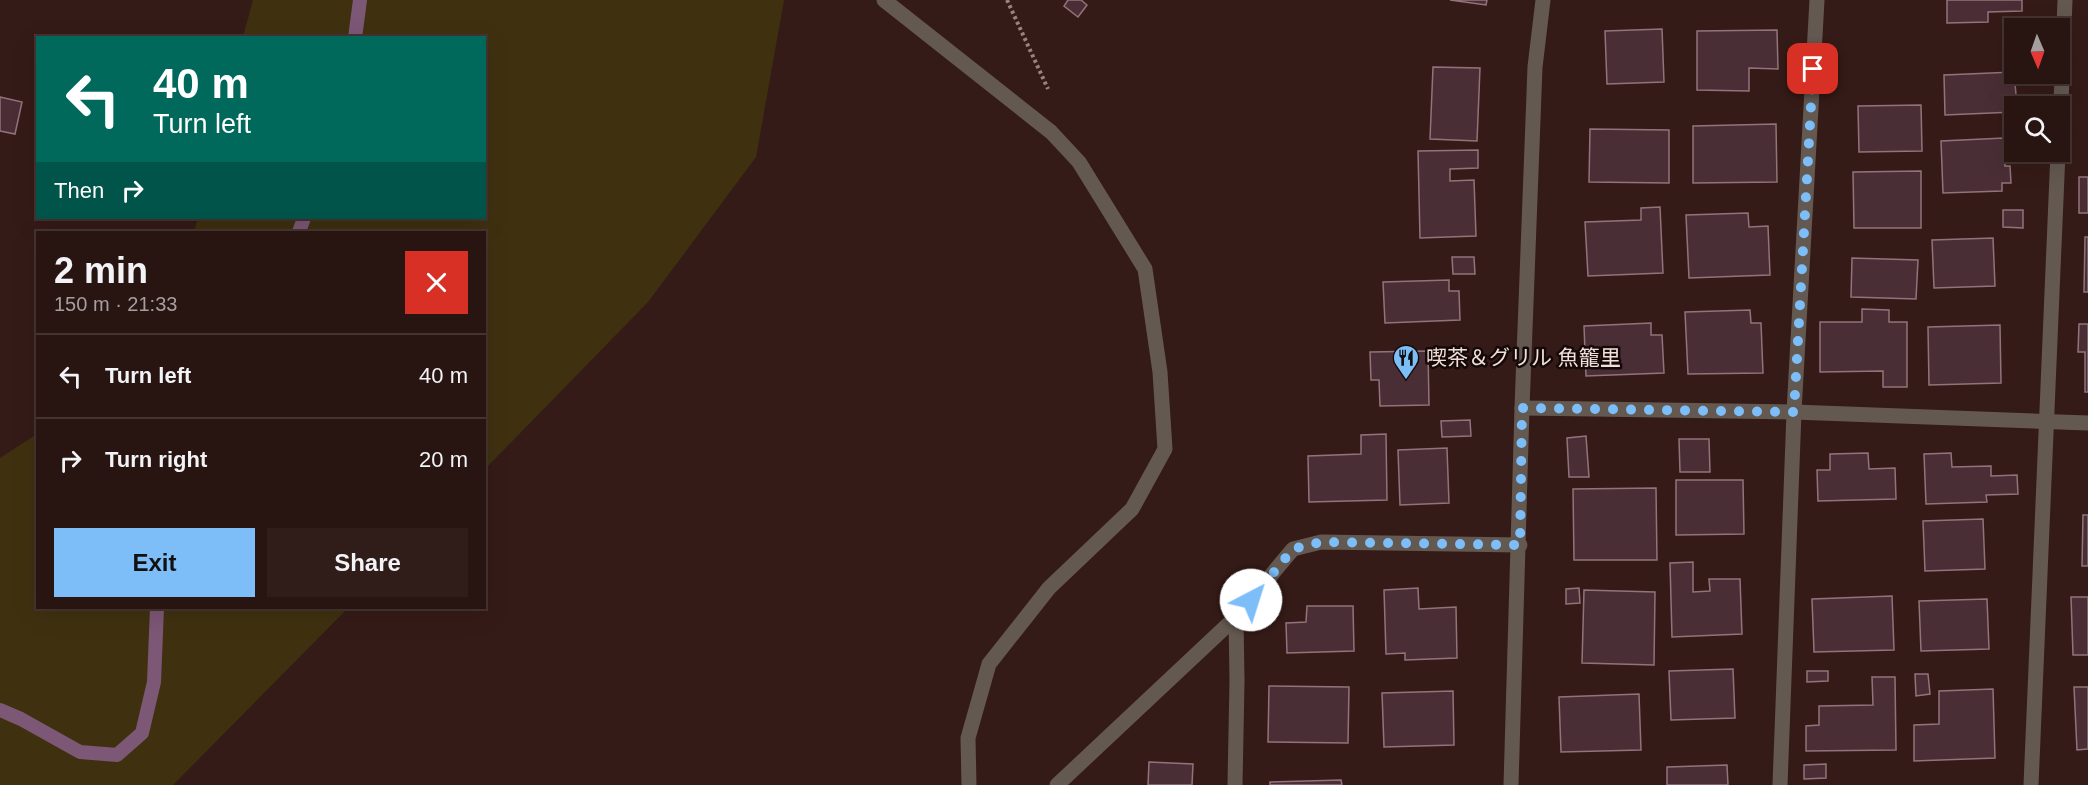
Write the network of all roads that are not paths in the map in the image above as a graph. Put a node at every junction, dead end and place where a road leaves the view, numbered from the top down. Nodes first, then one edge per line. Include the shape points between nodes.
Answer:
1 (884, 0) edge
2 (1543, 0) edge
3 (1817, 0) edge
4 (2066, 0) edge
5 (2062, 96) edge
6 (2058, 162) edge
7 (1522, 408) junction
8 (1794, 412) junction
9 (2046, 422) junction
10 (2088, 423) edge
11 (1520, 545) junction
12 (1236, 617) junction
13 (969, 785) edge
14 (1057, 785) edge
15 (1235, 785) edge
16 (1511, 785) edge
17 (1780, 785) edge
18 (2031, 785) edge

1 - 13 street via 1051,132 1079,162 1145,269 1160,372 1165,449 1132,508 1049,588 989,664 968,738
2 - 7 street via 1535,67
3 - 8 street
4 - 5 street
6 - 9 street
7 - 8 street
7 - 11 street
8 - 9 street
8 - 17 street
9 - 10 street
9 - 18 street
11 - 12 street via 1321,542 1293,549
11 - 16 street
12 - 14 street
12 - 15 street

